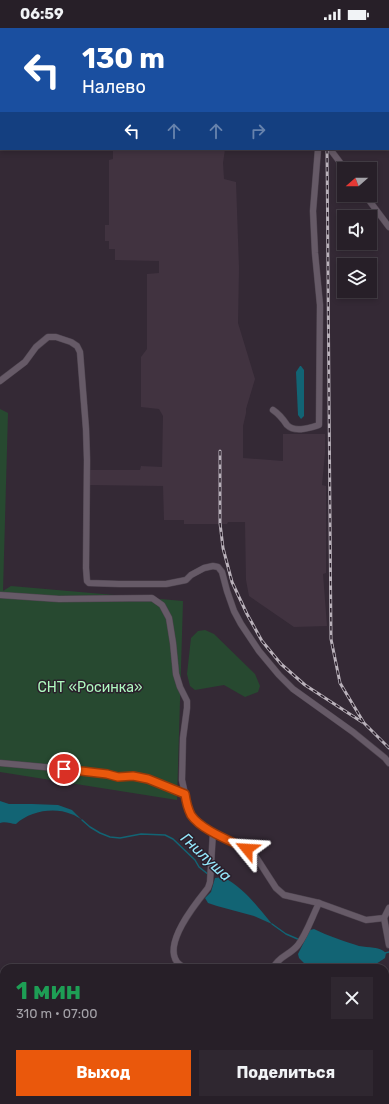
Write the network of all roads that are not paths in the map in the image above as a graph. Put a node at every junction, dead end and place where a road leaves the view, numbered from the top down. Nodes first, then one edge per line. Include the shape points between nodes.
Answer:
1 (318, 150) edge
2 (331, 150) edge
3 (340, 162) edge
4 (370, 202) edge
5 (389, 227) edge
6 (0, 381) edge
7 (273, 410) dead end
8 (0, 595) edge
9 (0, 762) edge
10 (389, 763) edge
11 (185, 794) junction
12 (213, 832) junction
13 (319, 903) junction
14 (389, 908) edge
15 (384, 918) junction
16 (389, 945) edge
17 (179, 964) edge
18 (276, 964) edge

1 - 7 street via 313,211 320,305 319,426 298,430 289,426
2 - 3 street
4 - 5 street
6 - 10 street via 25,362 36,347 48,337 71,342 80,352 86,429 86,568 89,583 166,584 186,580 204,568 218,567 241,624 279,675 293,689 353,732
8 - 11 street via 59,599 152,598 162,605 169,618 176,674 188,708 183,738 182,780
9 - 11 street via 88,771 118,777 133,776 148,779
11 - 12 street via 190,813 205,828
12 - 13 street via 254,854 276,888 284,895
12 - 17 street via 208,888 183,923 174,942 173,952
13 - 15 street via 366,920
13 - 18 street via 299,944
14 - 15 street
15 - 16 street

